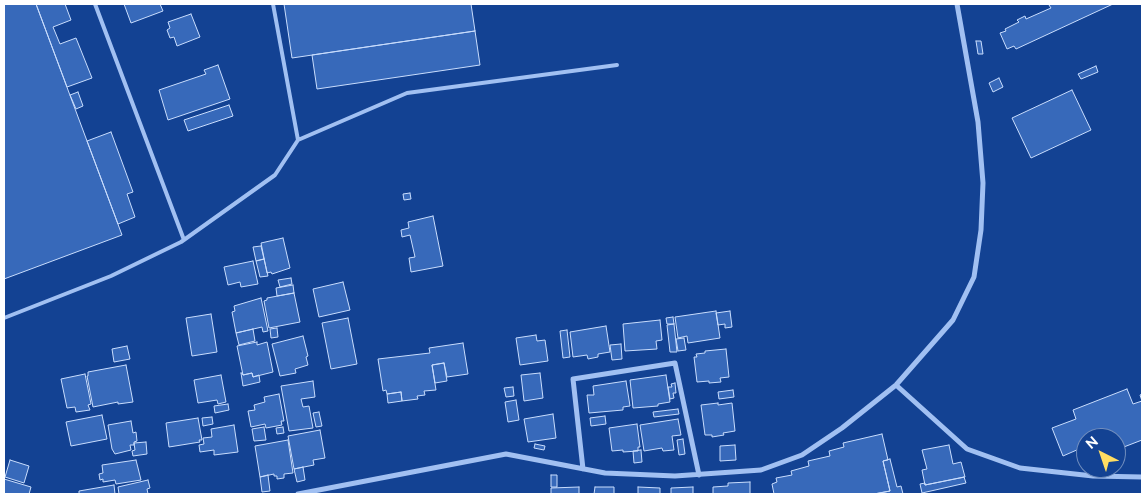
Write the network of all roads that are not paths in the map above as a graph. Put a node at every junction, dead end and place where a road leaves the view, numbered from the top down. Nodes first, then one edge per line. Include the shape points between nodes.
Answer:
1 (95, 4) edge
2 (273, 4) edge
3 (957, 4) edge
4 (617, 65) dead end
5 (298, 140) junction
6 (184, 240) junction
7 (4, 318) edge
8 (896, 385) junction
9 (583, 469) junction
10 (699, 475) junction
11 (1142, 477) edge
12 (298, 494) edge

1 - 6 lane
2 - 5 lane
3 - 8 street via 978,122 983,183 974,277 953,320
4 - 5 lane via 406,93
5 - 6 lane via 275,174
6 - 7 lane via 111,276
8 - 10 street via 802,455 761,470
8 - 11 street via 968,449 1020,468 1093,476
9 - 10 street via 605,473
9 - 10 street via 573,379 675,363
9 - 12 street via 506,454

